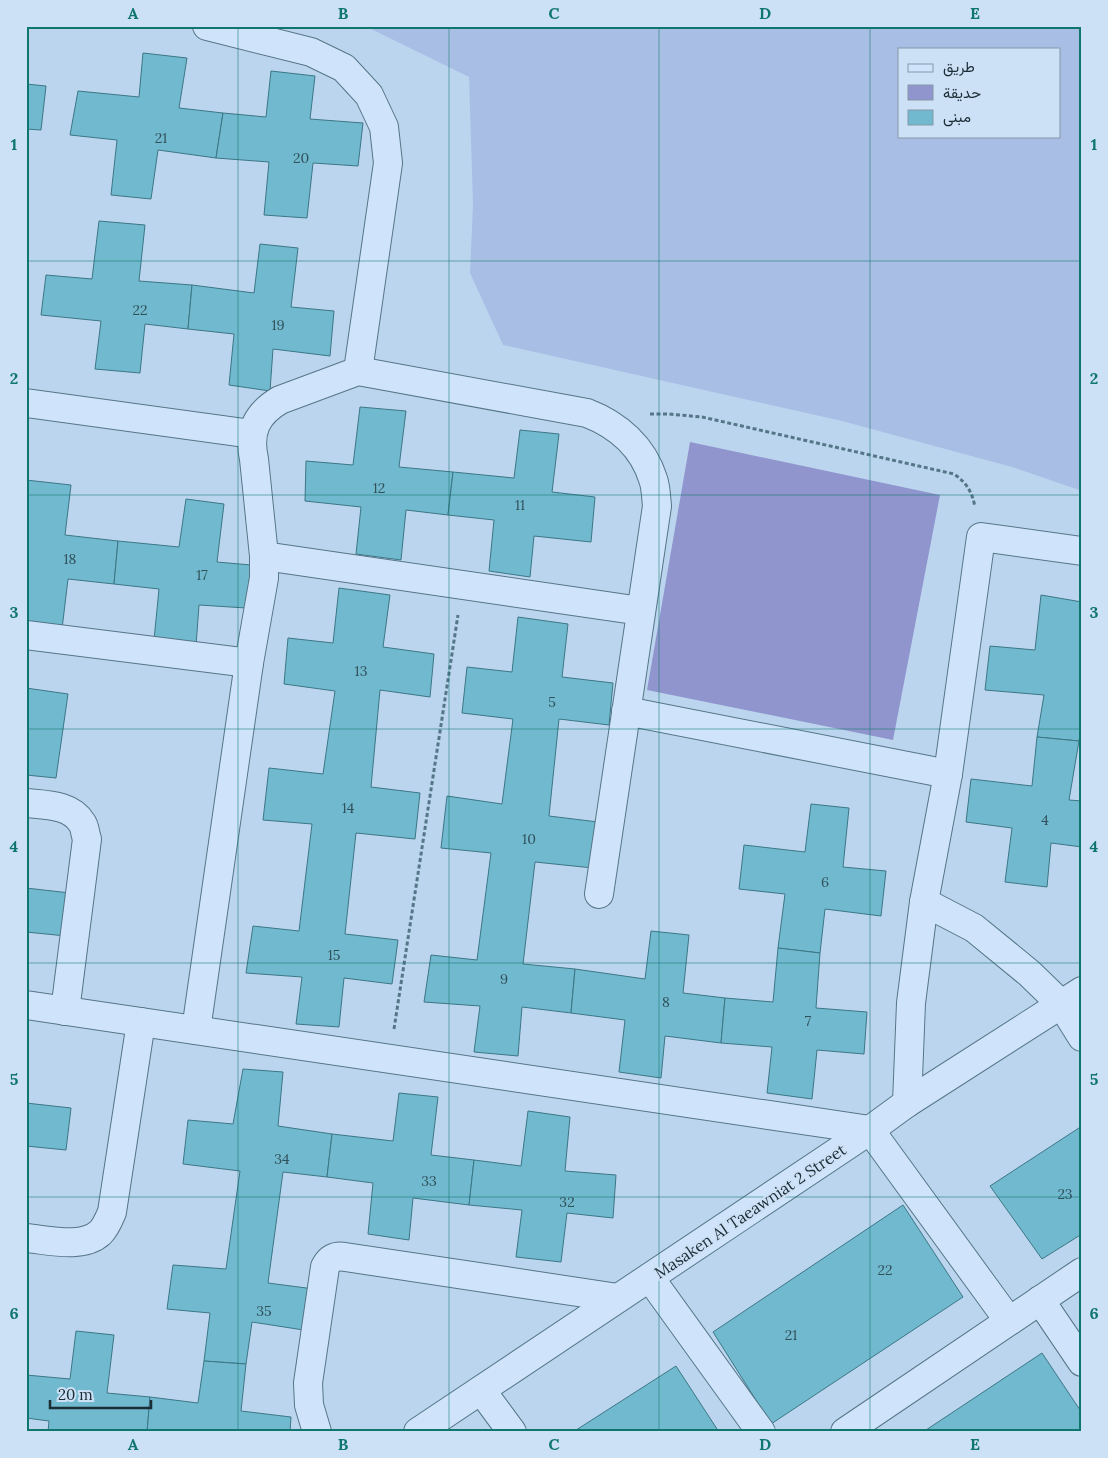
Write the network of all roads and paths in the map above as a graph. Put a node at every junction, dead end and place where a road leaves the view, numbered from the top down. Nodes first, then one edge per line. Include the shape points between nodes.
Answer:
1 (207, 26) edge
2 (358, 370) junction
3 (26, 403) edge
4 (604, 420) junction
5 (252, 434) junction
6 (981, 537) junction
7 (1082, 551) edge
8 (264, 556) junction
9 (463, 585) junction
10 (641, 611) junction
11 (26, 635) edge
12 (249, 663) junction
13 (626, 711) junction
14 (948, 774) junction
15 (26, 803) edge
16 (599, 894) dead end
17 (924, 902) junction
18 (1072, 998) edge
19 (26, 1005) edge
20 (65, 1011) junction
21 (141, 1022) junction
22 (196, 1030) junction
23 (1082, 1037) edge
24 (389, 1059) junction
25 (907, 1103) junction
26 (870, 1130) junction
27 (26, 1238) edge
28 (1082, 1272) edge
29 (650, 1278) junction
30 (618, 1298) junction
31 (1040, 1300) junction
32 (1009, 1321) junction
33 (1082, 1362) edge
34 (481, 1390) junction
35 (317, 1432) edge
36 (418, 1432) edge
37 (512, 1432) edge
38 (761, 1432) edge
39 (845, 1432) edge

1 - 2 street via 312,52 344,68 368,94 384,127 388,163
2 - 4 street via 579,411
2 - 5 street via 270,406
3 - 5 street
4 - 6 path via 636,414 702,417 954,474 969,488
4 - 10 street via 626,435 642,456 653,480 657,506
5 - 8 street
6 - 7 street
6 - 14 street
8 - 9 street
8 - 12 street via 264,578
9 - 10 street
9 - 24 path
10 - 13 street
11 - 12 street
12 - 22 street
13 - 14 street
13 - 16 street
14 - 17 street
15 - 20 street via 61,807 74,814 83,824 86,839
17 - 18 street via 974,928 1029,973
17 - 25 street via 911,1002
18 - 23 street
18 - 25 street, Masaken Al Taeawniat 2 Street
19 - 20 street
20 - 21 street
21 - 22 street
21 - 27 street via 112,1212 106,1226 90,1239 76,1242
22 - 24 street
24 - 26 street
25 - 26 street, Masaken Al Taeawniat 2 Street
26 - 29 street, Masaken Al Taeawniat 2 Street
26 - 32 street
28 - 31 street
29 - 30 street, Masaken Al Taeawniat 2 Street
29 - 38 street
30 - 34 street, Masaken Al Taeawniat 2 Street
30 - 35 street via 345,1256 332,1258 324,1267 308,1383 309,1405
31 - 32 street
31 - 33 street
32 - 39 street
34 - 36 street, Masaken Al Taeawniat 2 Street
34 - 37 street

